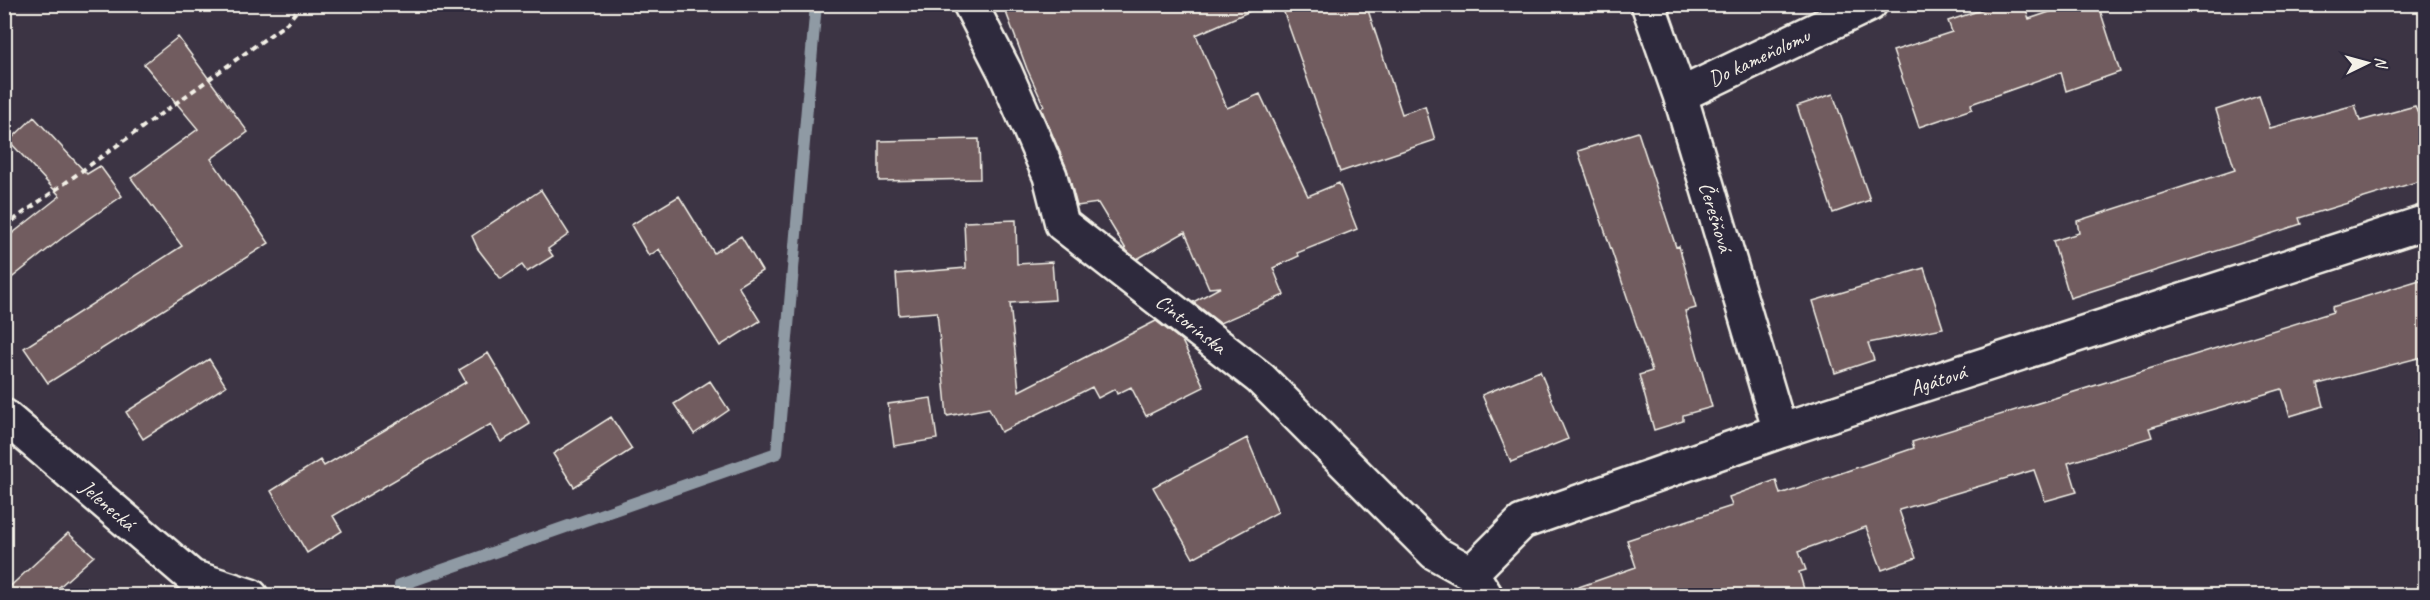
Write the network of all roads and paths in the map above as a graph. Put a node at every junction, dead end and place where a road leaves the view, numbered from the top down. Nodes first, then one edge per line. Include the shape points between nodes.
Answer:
1 (302, 4) edge
2 (970, 4) edge
3 (1648, 4) edge
4 (1870, 4) edge
5 (1680, 94) junction
6 (2426, 222) edge
7 (4, 227) edge
8 (4, 416) edge
9 (1780, 431) junction
10 (1478, 584) edge
11 (201, 586) edge
12 (251, 596) edge

1 - 7 path via 288,23
2 - 10 street, Cintorínska via 1005,72 1050,176 1062,224 1260,378 1435,553
3 - 5 street, Čerešňová
4 - 5 street, Do kameňolomu
5 - 9 street, Čerešňová
6 - 9 street, Agátová
8 - 11 street, Jelenecká
9 - 10 street, Agátová via 1522,522
11 - 12 street

